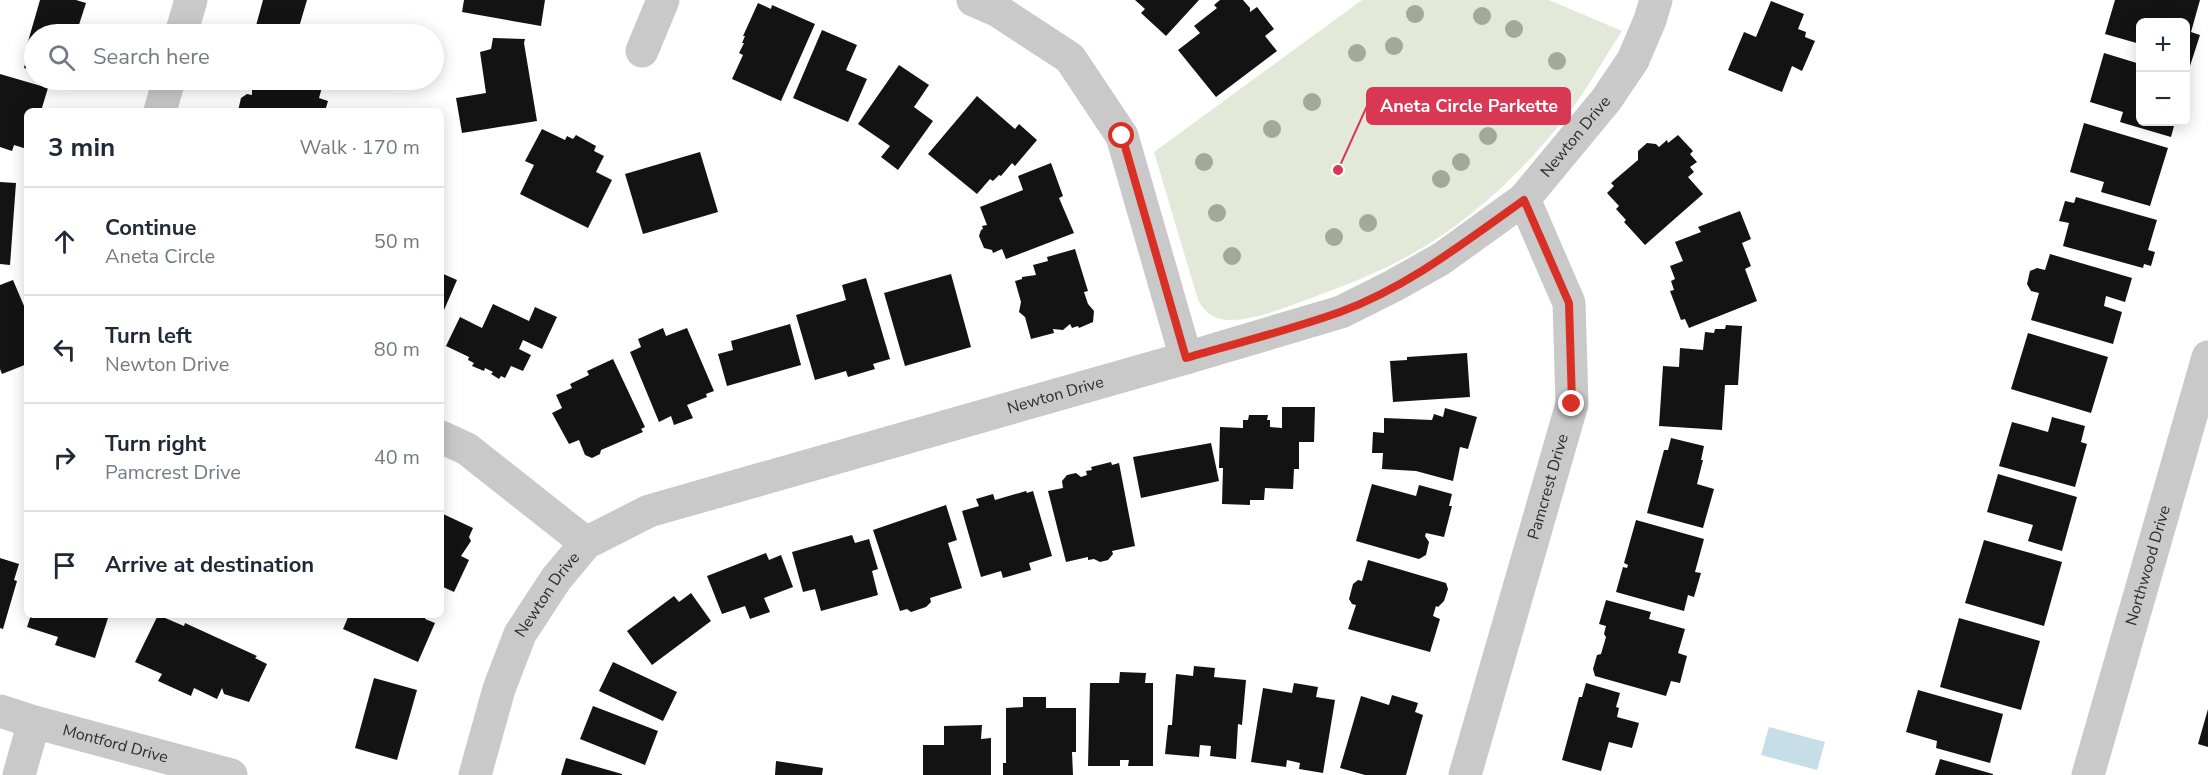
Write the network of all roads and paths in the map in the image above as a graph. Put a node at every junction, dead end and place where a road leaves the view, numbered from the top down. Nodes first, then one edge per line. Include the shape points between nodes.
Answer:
1 (191, 0) edge
2 (663, 0) edge
3 (973, 0) edge
4 (1656, 0) edge
5 (184, 24) edge
6 (642, 51) dead end
7 (166, 90) edge
8 (161, 108) edge
9 (1524, 200) junction
10 (2208, 357) edge
11 (1186, 358) junction
12 (444, 438) edge
13 (586, 543) junction
14 (0, 711) edge
15 (34, 722) junction
16 (19, 775) edge
17 (231, 775) edge
18 (475, 775) edge
19 (1465, 775) edge
20 (2088, 775) edge

1 - 5 street
2 - 6 street
3 - 11 street via 998,11 1070,58 1122,136
4 - 9 street, Newton Drive via 1633,60 1606,100
7 - 8 street
9 - 11 street, Newton Drive via 1441,260 1341,312
9 - 19 street, Pamcrest Drive via 1569,303 1572,404
10 - 20 street, Northwood Drive
11 - 13 street, Newton Drive via 649,511
12 - 13 street via 467,449
13 - 18 street, Newton Drive via 556,579 520,634 499,689
14 - 15 street, Montford Drive
15 - 16 street
15 - 17 street, Montford Drive

